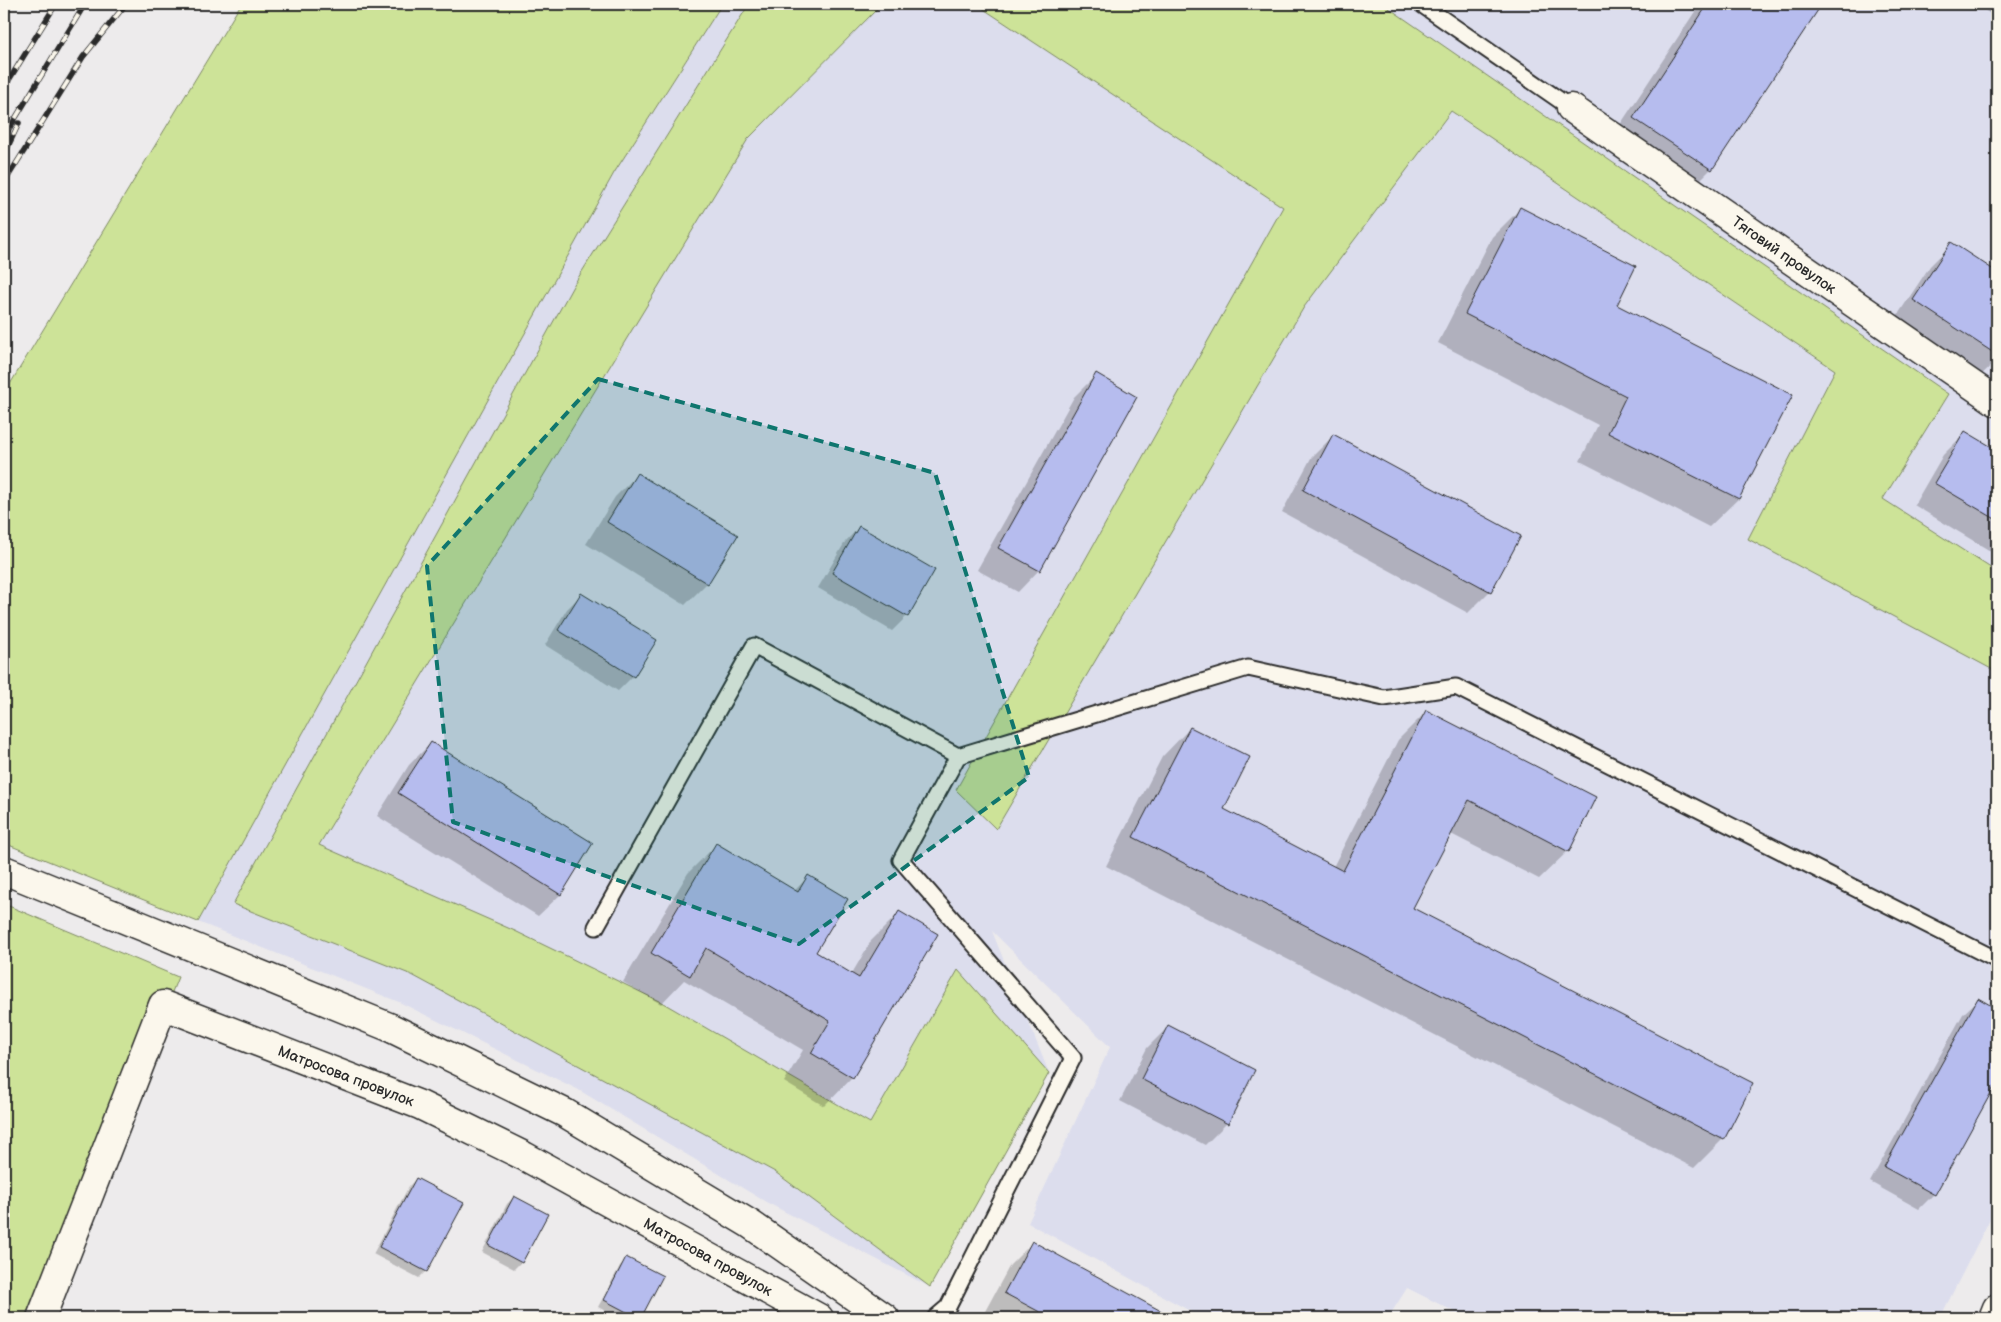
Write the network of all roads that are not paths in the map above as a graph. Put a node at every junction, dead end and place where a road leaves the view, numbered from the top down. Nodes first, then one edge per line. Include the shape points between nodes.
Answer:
1 (1422, 4) edge
2 (1571, 108) joint
3 (1997, 402) edge
4 (958, 756) junction
5 (4, 870) edge
6 (596, 927) dead end
7 (1997, 960) edge
8 (1997, 1308) edge
9 (41, 1318) edge
10 (819, 1318) edge
11 (885, 1318) edge
12 (935, 1318) edge
13 (1993, 1318) edge

1 - 2 lane
2 - 3 street, Тяговий провулок
4 - 6 lane via 754,646
4 - 7 lane via 1248,668 1384,698 1456,687
4 - 12 lane via 901,860 1073,1058 948,1307
5 - 11 street via 388,1027 565,1113 750,1224
8 - 13 street
9 - 10 street, Матросова провулок via 163,1005 420,1105 524,1156

